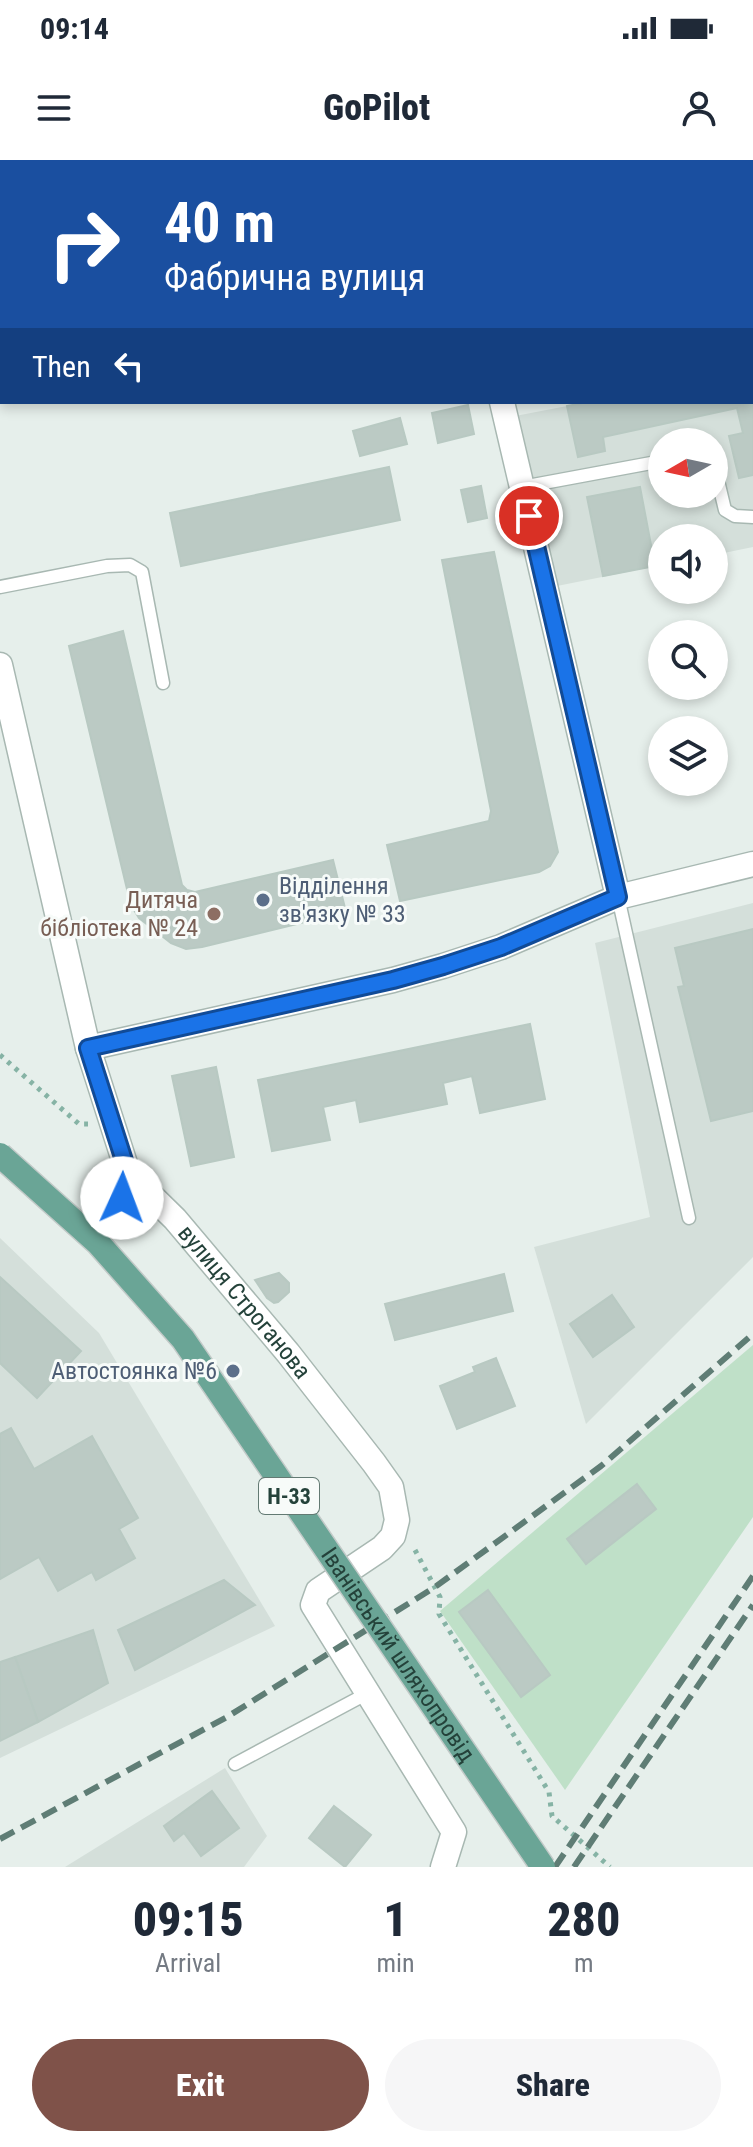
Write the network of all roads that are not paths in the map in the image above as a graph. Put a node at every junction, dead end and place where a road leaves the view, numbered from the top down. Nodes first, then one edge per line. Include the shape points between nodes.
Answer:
1 (502, 404) edge
2 (648, 464) edge
3 (522, 487) junction
4 (725, 508) edge
5 (753, 517) edge
6 (0, 587) edge
7 (0, 665) edge
8 (163, 683) dead end
9 (753, 864) edge
10 (618, 897) junction
11 (88, 1048) junction
12 (0, 1155) edge
13 (128, 1173) junction
14 (689, 1218) dead end
15 (117, 1222) dead end
16 (368, 1693) junction
17 (235, 1764) dead end
18 (443, 1867) edge
19 (543, 1867) edge

1 - 3 street
2 - 3 lane
3 - 10 street
4 - 5 lane via 735,516
6 - 8 lane via 107,566 130,565 142,572
7 - 11 street, вулиця Строганова
9 - 10 street
10 - 11 street via 443,966
10 - 14 lane
11 - 13 street, вулиця Строганова
12 - 19 main road, Іванівський шляхопровід / Н-33, bridge via 98,1243 183,1339
13 - 15 lane
13 - 16 street, вулиця Строганова via 175,1219 288,1353 391,1487 397,1520 393,1536 318,1591 313,1605
16 - 17 lane
16 - 18 street, вулиця Строганова via 454,1832

